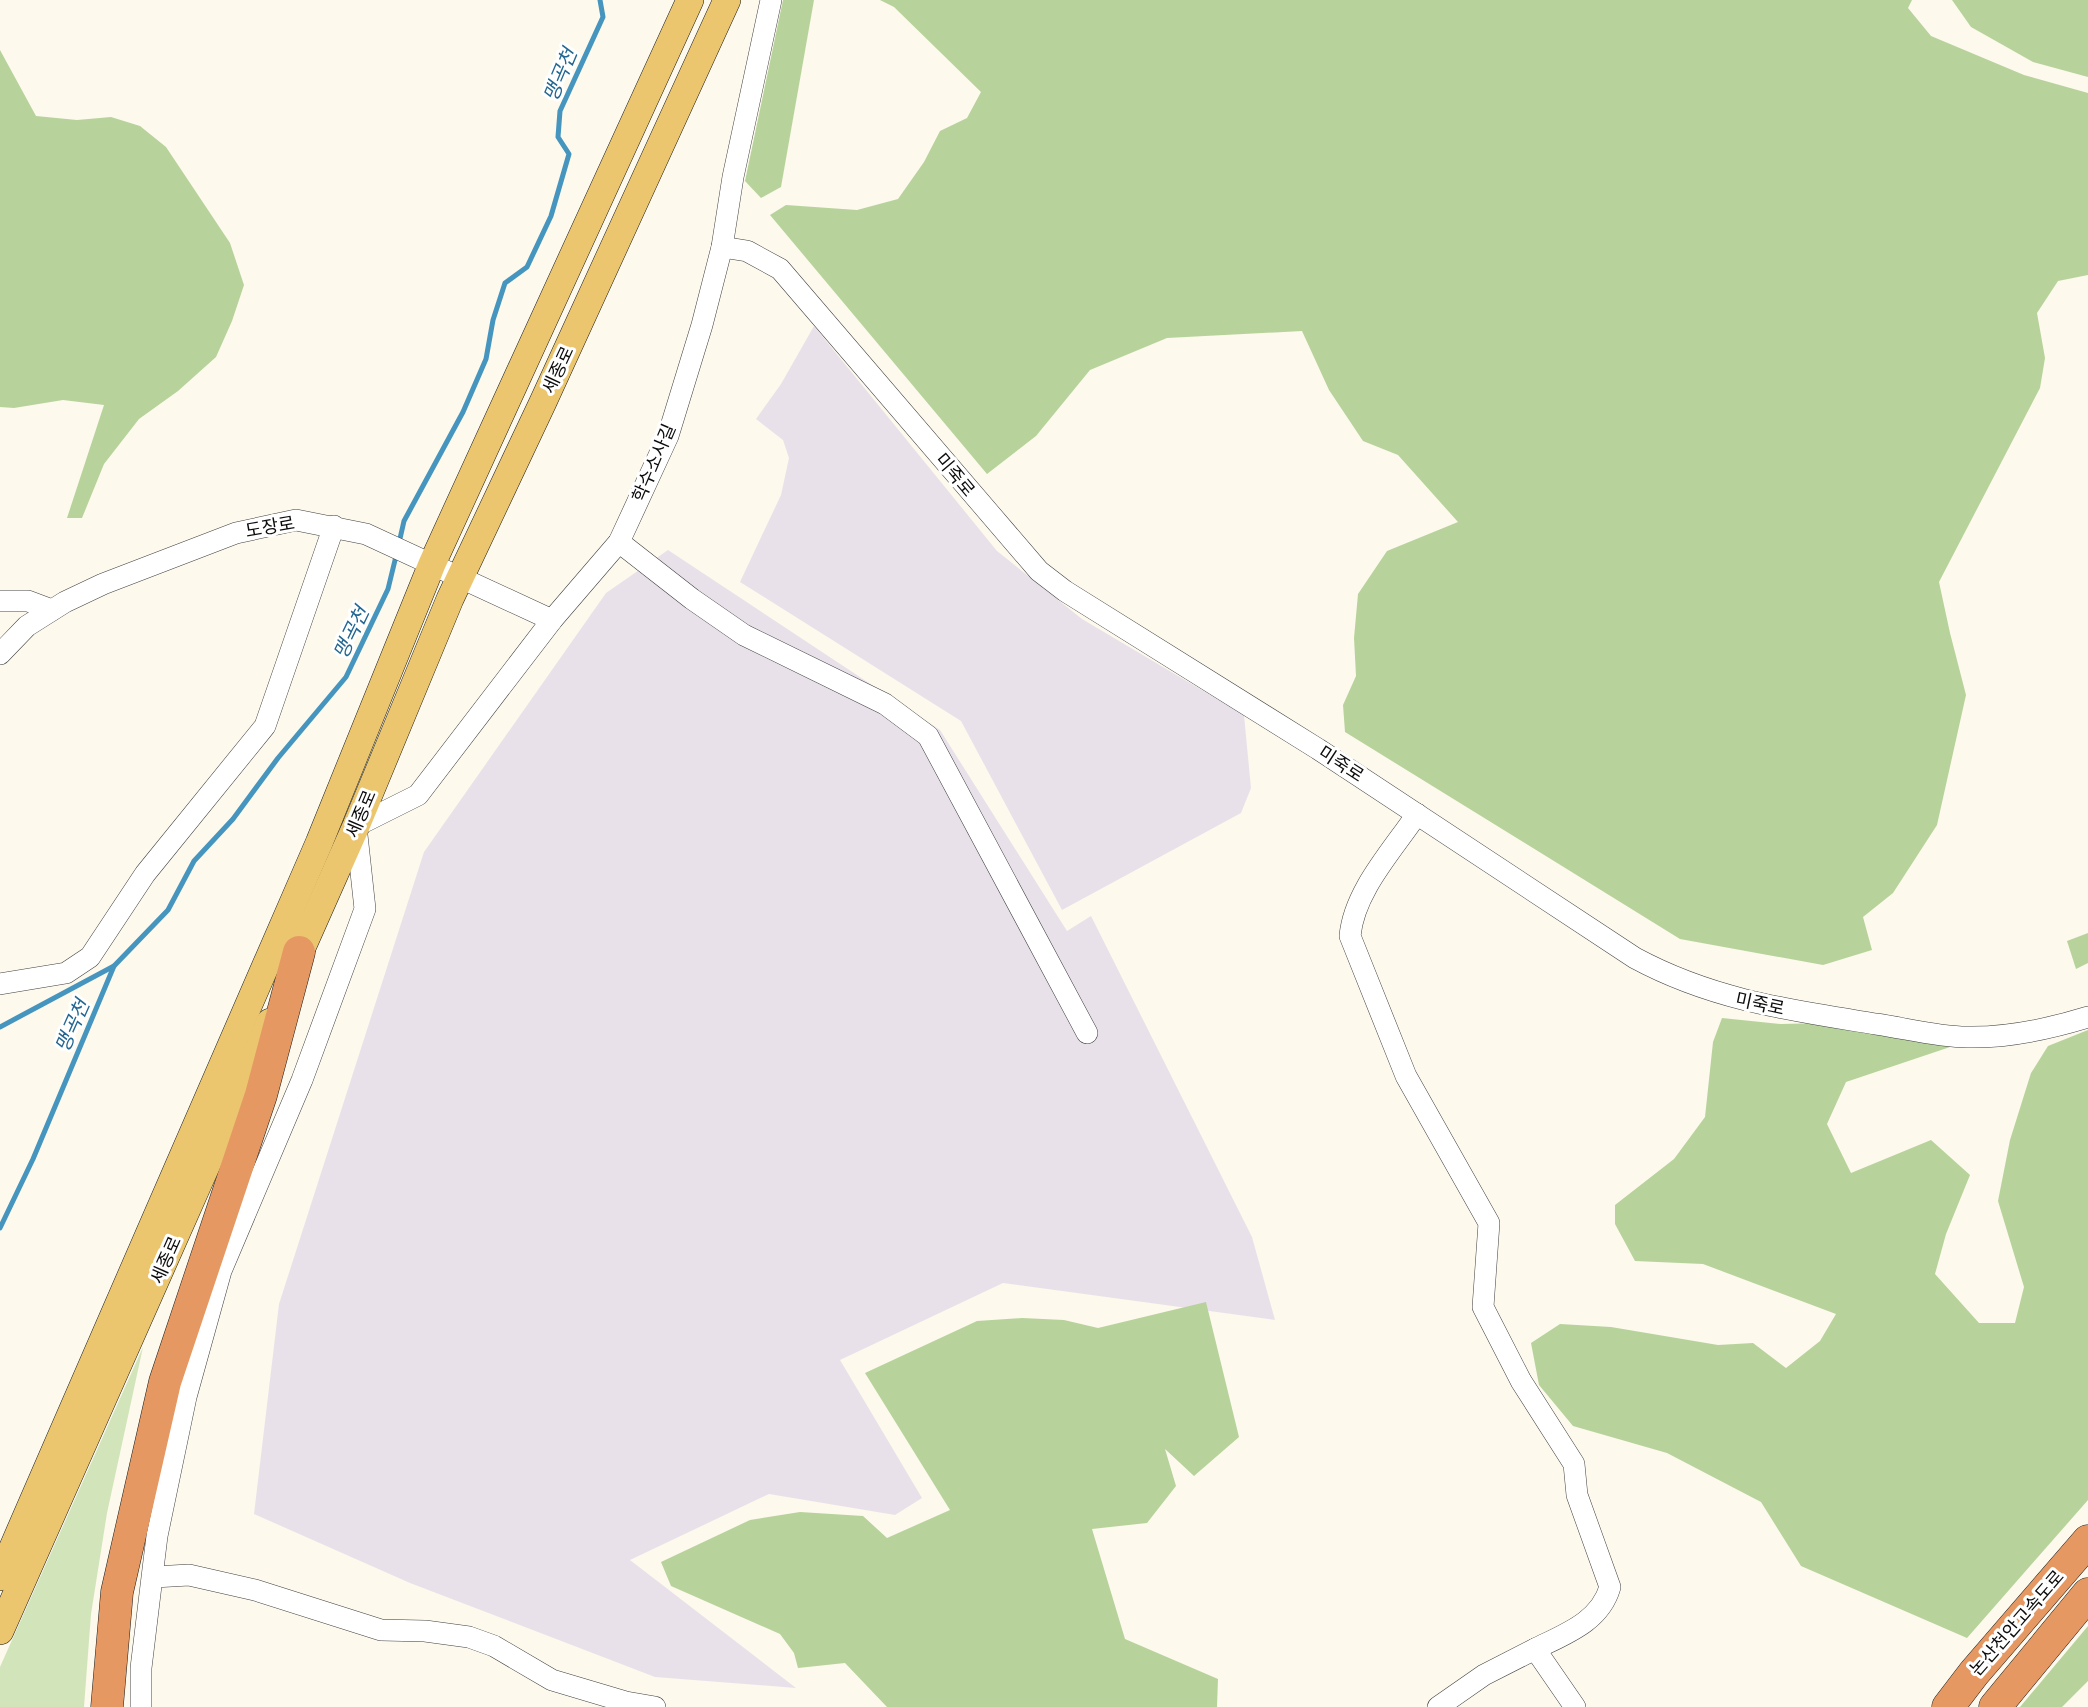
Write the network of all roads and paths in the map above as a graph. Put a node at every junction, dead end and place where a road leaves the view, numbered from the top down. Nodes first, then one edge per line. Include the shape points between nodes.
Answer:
1 (690, 0) edge
2 (728, 0) edge
3 (771, 0) edge
4 (722, 247) junction
5 (334, 526) junction
6 (619, 542) junction
7 (422, 559) junction
8 (460, 577) junction
9 (0, 601) edge
10 (52, 610) junction
11 (552, 620) junction
12 (0, 654) edge
13 (1417, 814) junction
14 (356, 826) junction
15 (299, 952) junction
16 (0, 984) edge
17 (2088, 1017) edge
18 (1087, 1033) dead end
19 (2088, 1541) edge
20 (0, 1577) edge
21 (154, 1578) junction
22 (2088, 1594) edge
23 (0, 1631) edge
24 (1535, 1648) junction
25 (107, 1707) edge
26 (141, 1707) edge
27 (655, 1707) edge
28 (1438, 1707) edge
29 (1575, 1707) edge
30 (1948, 1707) edge
31 (1995, 1707) edge

1 - 7 main road, 세종로
2 - 8 main road, 세종로
3 - 4 street, 학수소사길
4 - 6 street, 학수소사길 via 668,436
4 - 13 street, 미죽로 via 747,251 780,269 1039,571
5 - 7 street, 도장로 via 366,534
5 - 10 street, 도장로 via 296,520 237,533 103,584
5 - 16 street via 265,726 145,874 90,957 66,973
6 - 11 street, 학수소사길
6 - 18 street via 744,635 885,704 928,736
7 - 8 street, 도장로
7 - 20 main road, 세종로 via 296,897
8 - 11 street, 도장로
8 - 14 main road, 세종로
9 - 10 street via 28,601
10 - 12 street, 도장로 via 27,626
11 - 14 street, 학수소사길 via 418,795
13 - 17 street, 미죽로 via 1635,958 1668,976 1732,998 1761,1006 1965,1037 2028,1032
13 - 24 street via 1352,916 1350,936 1407,1076 1489,1223 1483,1307 1521,1381 1574,1464 1577,1495 1610,1587 1606,1603 1585,1624
14 - 15 main road, 세종로
14 - 21 street via 365,909 302,1080 220,1271 186,1397 157,1536
15 - 23 main road, 세종로
15 - 25 highway via 261,1095 165,1382 117,1592
19 - 30 highway, 논산천안고속도로
21 - 26 street via 141,1668
21 - 27 street via 189,1575 255,1590 381,1630 469,1637 494,1646 552,1680
22 - 31 highway, 논산천안고속도로
24 - 28 street via 1484,1675
24 - 29 street

